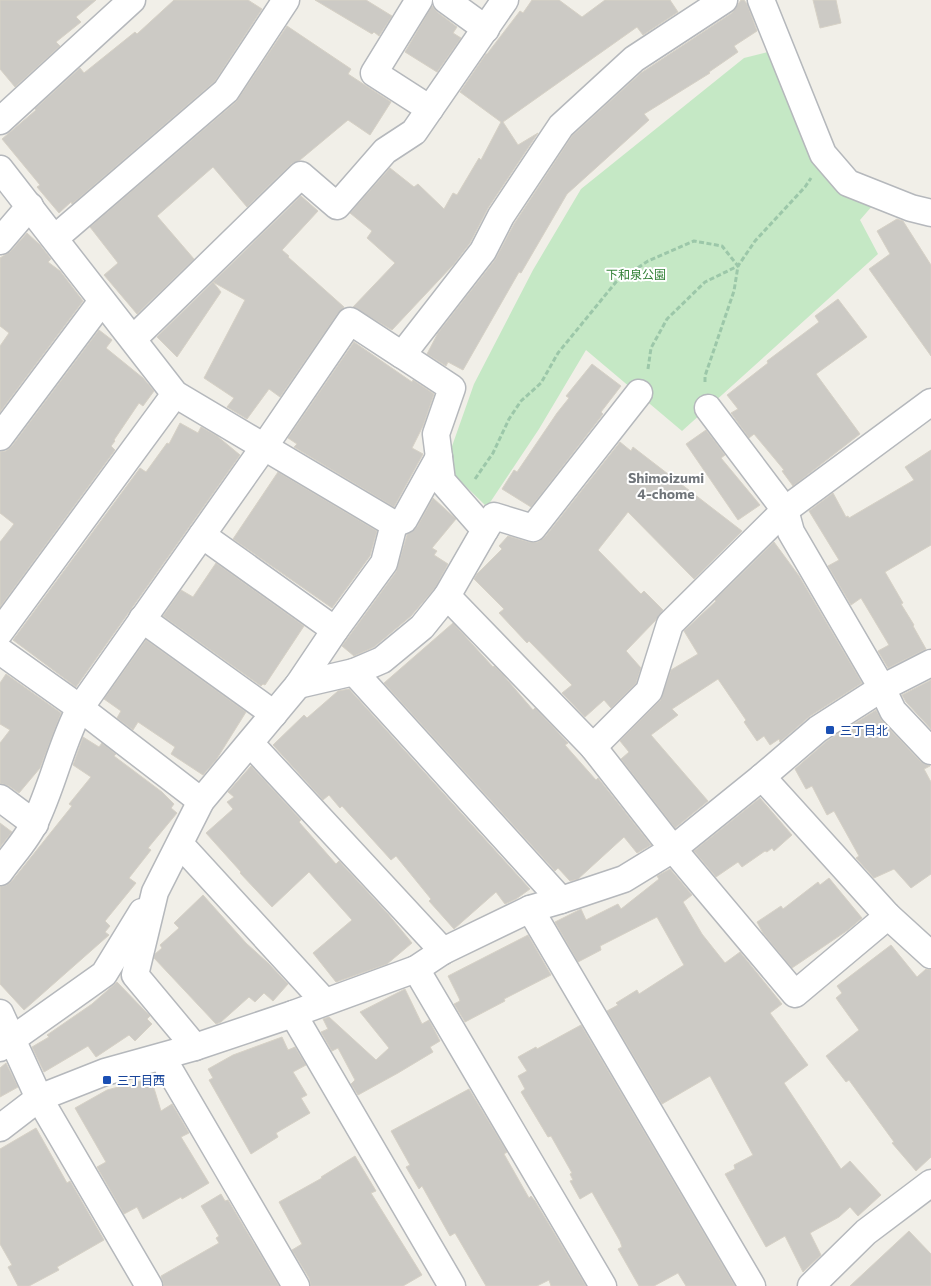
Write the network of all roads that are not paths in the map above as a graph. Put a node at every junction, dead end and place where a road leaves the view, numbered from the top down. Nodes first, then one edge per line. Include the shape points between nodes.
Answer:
1 (132, 0) edge
2 (286, 0) edge
3 (419, 0) edge
4 (446, 0) edge
5 (506, 0) edge
6 (724, 0) edge
7 (761, 0) edge
8 (486, 29) junction
9 (430, 109) junction
10 (0, 120) edge
11 (0, 169) edge
12 (30, 206) junction
13 (931, 213) edge
14 (55, 238) junction
15 (0, 241) edge
16 (102, 301) junction
17 (133, 339) junction
18 (402, 355) junction
19 (639, 393) road end
20 (175, 394) junction
21 (931, 402) edge
22 (708, 408) road end
23 (0, 437) edge
24 (264, 447) junction
25 (439, 457) junction
26 (785, 510) junction
27 (394, 524) junction
28 (485, 530) junction
29 (202, 534) junction
30 (447, 596) junction
31 (142, 620) junction
32 (335, 630) junction
33 (0, 632) edge
34 (0, 651) edge
35 (931, 663) edge
36 (354, 672) junction
37 (298, 685) junction
38 (882, 688) junction
39 (80, 708) junction
40 (274, 714) junction
41 (250, 744) junction
42 (593, 746) junction
43 (931, 751) edge
44 (762, 777) junction
45 (0, 798) edge
46 (201, 801) junction
47 (34, 824) junction
48 (180, 844) junction
49 (674, 848) junction
50 (0, 872) edge
51 (155, 892) junction
52 (561, 900) junction
53 (530, 909) junction
54 (888, 916) junction
55 (443, 951) junction
56 (931, 955) edge
57 (416, 969) junction
58 (324, 1002) junction
59 (0, 1013) edge
60 (293, 1014) junction
61 (7, 1044) edge
62 (195, 1047) junction
63 (162, 1057) junction
64 (40, 1098) junction
65 (0, 1128) edge
66 (931, 1183) edge
67 (150, 1286) edge
68 (296, 1286) edge
69 (452, 1286) edge
70 (604, 1286) edge
71 (752, 1286) edge
72 (811, 1286) edge

1 - 10 street
2 - 14 street via 226,91
3 - 9 street via 374,74
4 - 8 street
5 - 8 street
6 - 18 street via 634,60 561,126 501,216 483,251
7 - 13 street via 823,154 848,183
8 - 9 street
9 - 17 street via 414,132 385,151 337,206 302,175
11 - 12 street
12 - 14 street
12 - 15 street
14 - 16 street
16 - 17 street
16 - 23 street
17 - 20 street
18 - 24 street via 350,321
18 - 25 street via 452,388 436,434
19 - 28 street via 533,528 494,516
20 - 24 street
20 - 33 street
21 - 26 street
22 - 26 street
24 - 27 street
24 - 29 street
25 - 27 street via 404,520
25 - 28 street via 442,481
26 - 38 street via 791,532
26 - 42 street via 670,624 649,691
27 - 32 street via 384,563
28 - 30 street
29 - 31 street
29 - 32 street
30 - 36 street via 409,638 382,660
30 - 42 street
31 - 39 street
31 - 40 street
32 - 37 street
34 - 39 street
35 - 38 street
36 - 37 street
36 - 52 street
37 - 40 street
38 - 43 street via 894,711
38 - 44 street via 818,729
39 - 46 street
39 - 47 street via 69,728 50,788
40 - 41 street
41 - 46 street
41 - 55 street
42 - 49 street
44 - 49 street
44 - 54 street
45 - 47 street
46 - 48 street
47 - 50 street
48 - 51 street
48 - 58 street
49 - 52 street via 624,879
49 - 54 street via 795,994
51 - 61 street via 104,974
51 - 62 street via 135,975
52 - 53 street
53 - 55 street
53 - 71 street
54 - 56 street
55 - 57 street
57 - 58 street
57 - 70 street
58 - 60 street
59 - 61 street
60 - 62 street
60 - 69 street
61 - 64 street
62 - 63 street
63 - 64 street via 105,1072
63 - 68 street
64 - 65 street
64 - 67 street
66 - 72 street via 866,1232

